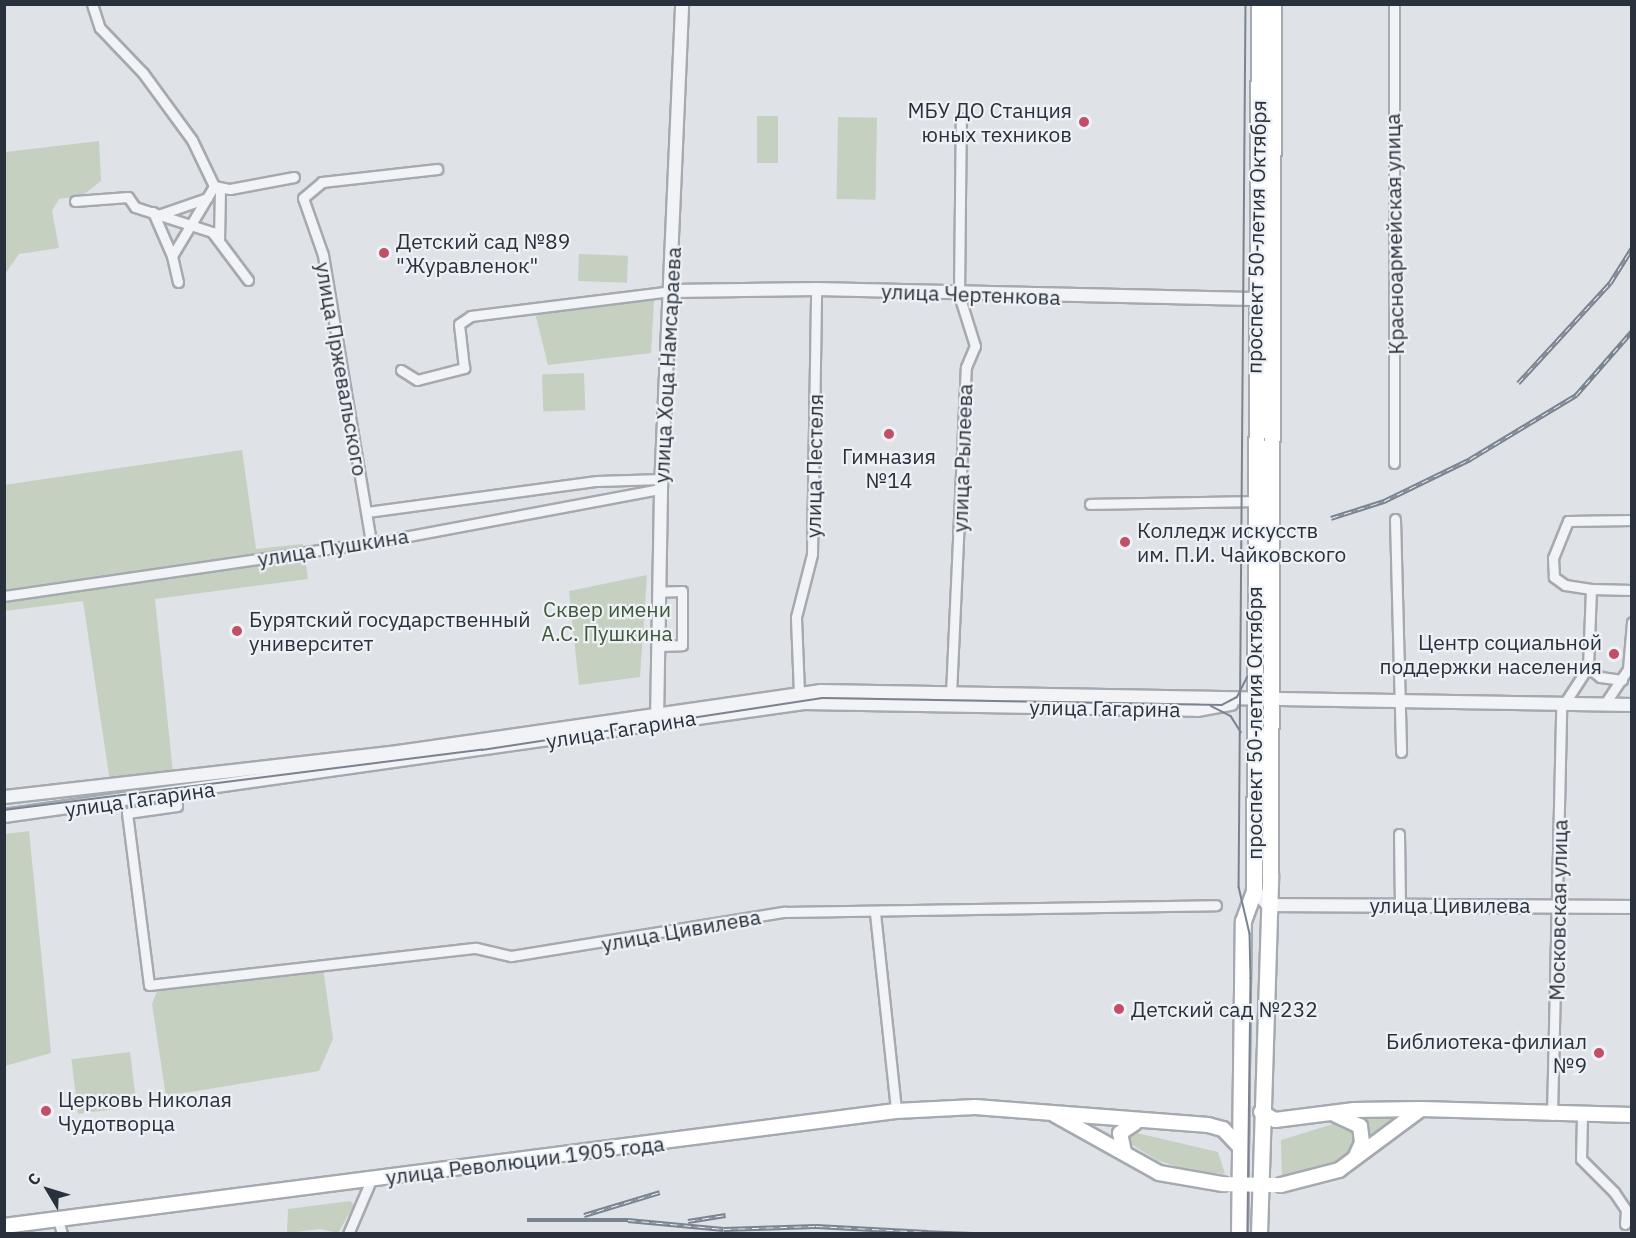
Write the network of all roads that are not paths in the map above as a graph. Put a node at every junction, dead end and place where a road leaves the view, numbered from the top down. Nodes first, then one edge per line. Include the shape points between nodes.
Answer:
1 (92, 4) edge
2 (682, 4) edge
3 (1259, 4) edge
4 (1273, 4) edge
5 (1394, 4) edge
6 (961, 118) dead end
7 (437, 169) dead end
8 (294, 177) dead end
9 (217, 188) junction
10 (207, 198) junction
11 (75, 201) dead end
12 (157, 213) junction
13 (191, 224) junction
14 (219, 241) junction
15 (172, 256) junction
16 (248, 280) dead end
17 (178, 282) dead end
18 (816, 289) junction
19 (672, 291) junction
20 (959, 294) junction
21 (1262, 299) junction
22 (401, 370) dead end
23 (1394, 464) dead end
24 (661, 484) junction
25 (1255, 501) junction
26 (1090, 504) dead end
27 (367, 512) junction
28 (1395, 519) dead end
29 (1632, 520) edge
30 (371, 542) junction
31 (1591, 589) junction
32 (1632, 591) edge
33 (659, 592) junction
34 (4, 596) edge
35 (1632, 622) edge
36 (658, 646) junction
37 (1588, 667) junction
38 (1622, 680) junction
39 (799, 693) junction
40 (951, 694) junction
41 (1255, 702) junction
42 (1397, 702) junction
43 (1563, 704) junction
44 (1604, 705) junction
45 (1632, 705) edge
46 (657, 720) junction
47 (1401, 752) dead end
48 (174, 794) junction
49 (4, 797) edge
50 (4, 816) edge
51 (1399, 834) dead end
52 (1254, 890) junction
53 (1400, 904) junction
54 (1216, 905) dead end
55 (1268, 905) junction
56 (1560, 906) junction
57 (1632, 907) edge
58 (875, 912) junction
59 (1421, 1109) junction
60 (1046, 1110) junction
61 (896, 1111) junction
62 (1261, 1112) junction
63 (1331, 1113) junction
64 (1632, 1115) edge
65 (1552, 1116) junction
66 (1582, 1116) junction
67 (1275, 1120) junction
68 (1135, 1123) junction
69 (1259, 1141) junction
70 (1238, 1145) junction
71 (1124, 1152) junction
72 (1354, 1160) junction
73 (371, 1180) junction
74 (58, 1220) junction
75 (1625, 1224) dead end
76 (4, 1226) edge
77 (62, 1233) edge
78 (348, 1233) edge
79 (1239, 1233) edge
80 (1259, 1233) edge

1 - 9 street via 100,28 143,73 192,140
2 - 19 street, улица Хоца Намсараева
3 - 21 main road, проспект 50-летия Октября
4 - 21 main road, проспект 50-летия Октября
5 - 23 street, Красноармейская улица
6 - 20 street, улица Рылеева
7 - 27 street, улица Пржевальского via 322,182 303,198 323,255
8 - 9 street
9 - 10 street
9 - 14 street
10 - 12 street
10 - 13 street
11 - 12 street via 128,197 135,207
12 - 13 street
12 - 15 street
13 - 14 street via 212,232
13 - 15 street
14 - 16 street
15 - 17 street
18 - 19 street, улица Чертенкова
18 - 20 street, улица Чертенкова
18 - 39 street, улица Пестеля via 812,554 799,596
19 - 22 street via 471,316 459,324 464,368 417,380
19 - 24 street, улица Хоца Намсараева
20 - 21 street, улица Чертенкова
20 - 40 street, улица Рылеева via 975,346 966,367
21 - 25 main road, проспект 50-летия Октября
21 - 41 main road, проспект 50-летия Октября
24 - 27 street, улица Пушкина via 597,481
24 - 30 street, улица Пушкина
24 - 33 street, улица Хоца Намсараева
25 - 26 street
25 - 41 main road, проспект 50-летия Октября
27 - 30 street, улица Пржевальского
28 - 42 street
29 - 31 street via 1568,520 1555,552 1554,577 1564,585
30 - 34 street, улица Пушкина
31 - 32 street
31 - 37 street
33 - 36 street, улица Хоца Намсараева
33 - 36 street via 682,591 682,645
35 - 38 street via 1630,661
36 - 46 street, улица Хоца Намсараева
37 - 38 street via 1600,677
37 - 43 street
38 - 44 street
39 - 40 street, улица Гагарина
39 - 46 street, улица Гагарина
40 - 41 street, улица Гагарина
41 - 42 street, улица Гагарина
41 - 46 street, улица Гагарина via 1197,710 830,702
41 - 52 main road, проспект 50-летия Октября
41 - 55 main road, проспект 50-летия Октября
42 - 43 street, улица Гагарина
42 - 47 street
43 - 44 street, улица Гагарина
43 - 56 street, Московская улица
44 - 45 street, улица Гагарина
46 - 48 street, улица Гагарина
46 - 49 street, улица Гагарина
48 - 50 street, улица Гагарина
48 - 58 street, улица Цивилева via 177,806 127,813 149,985 476,948 511,956 784,912
51 - 53 street
52 - 55 street
52 - 70 main road, проспект 50-летия Октября via 1243,921
53 - 55 street, улица Цивилева
53 - 56 street, улица Цивилева
54 - 58 street, улица Цивилева
55 - 62 main road, проспект 50-летия Октября
56 - 57 street, улица Цивилева
56 - 65 street, Московская улица
58 - 61 street
59 - 63 main road
59 - 65 main road
59 - 72 main road, улица Революции 1905 года
60 - 61 main road, улица Революции 1905 года via 975,1107
60 - 68 main road, улица Революции 1905 года
60 - 71 main road, улица Революции 1905 года
61 - 73 main road, улица Революции 1905 года
62 - 67 main road
62 - 69 main road, проспект 50-летия Октября
63 - 67 main road
63 - 72 main road via 1360,1126 1362,1143
64 - 66 main road
65 - 66 main road
66 - 75 street via 1581,1159 1614,1192 1626,1210
67 - 69 main road
68 - 70 main road, улица Революции 1905 года via 1217,1127
68 - 71 main road via 1120,1133 1119,1145
69 - 80 main road, проспект 50-летия Октября
70 - 79 main road, проспект 50-летия Октября
71 - 72 main road, улица Революции 1905 года, bridge via 1177,1179 1223,1184 1281,1185 1325,1177
73 - 74 main road, улица Революции 1905 года
73 - 78 street
74 - 76 main road, улица Революции 1905 года
74 - 77 street

